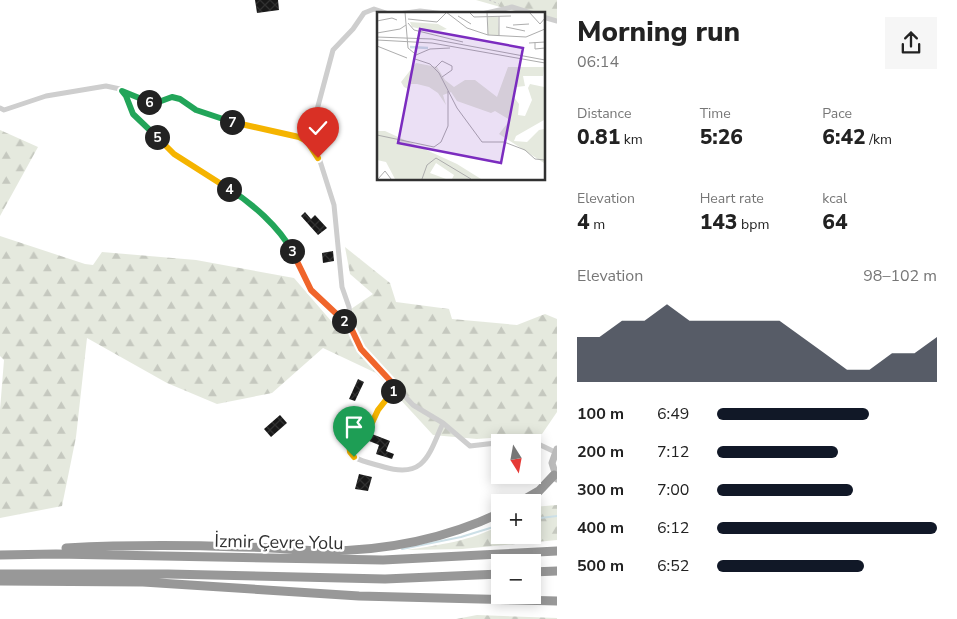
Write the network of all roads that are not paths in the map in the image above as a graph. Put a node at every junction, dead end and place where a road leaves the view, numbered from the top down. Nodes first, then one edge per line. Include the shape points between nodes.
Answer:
1 (383, 12) edge
2 (413, 12) edge
3 (428, 12) edge
4 (491, 12) edge
5 (528, 12) edge
6 (544, 16) edge
7 (557, 21) edge
8 (0, 108) edge
9 (352, 330) junction
10 (396, 387) junction
11 (443, 422) junction
12 (556, 451) edge
13 (555, 477) edge
14 (534, 494) edge
15 (491, 516) edge
16 (557, 551) edge
17 (0, 554) edge
18 (557, 571) edge
19 (541, 572) edge
20 (0, 574) edge
21 (491, 574) edge
22 (0, 581) edge
23 (557, 601) edge

1 - 9 street via 374,9 364,13 333,50 314,121 313,139 334,205 337,253
2 - 3 street
4 - 5 street via 512,7
6 - 7 street
8 - 9 street via 4,110 46,96 106,86 122,91 133,114 174,154 239,195 271,224 286,241 311,290
9 - 10 street via 361,349
10 - 11 street via 413,405
10 - 11 street via 378,410 370,427 348,436 354,457 408,472 430,454
11 - 12 street via 470,446 522,440
12 - 13 main road via 552,463
13 - 14 highway
15 - 17 highway via 441,534 372,549 323,551 118,545
16 - 17 highway, İzmir Çevre Yolu via 384,560
18 - 19 highway
20 - 21 highway, İzmir Çevre Yolu via 385,579
22 - 23 highway via 143,582 369,596

